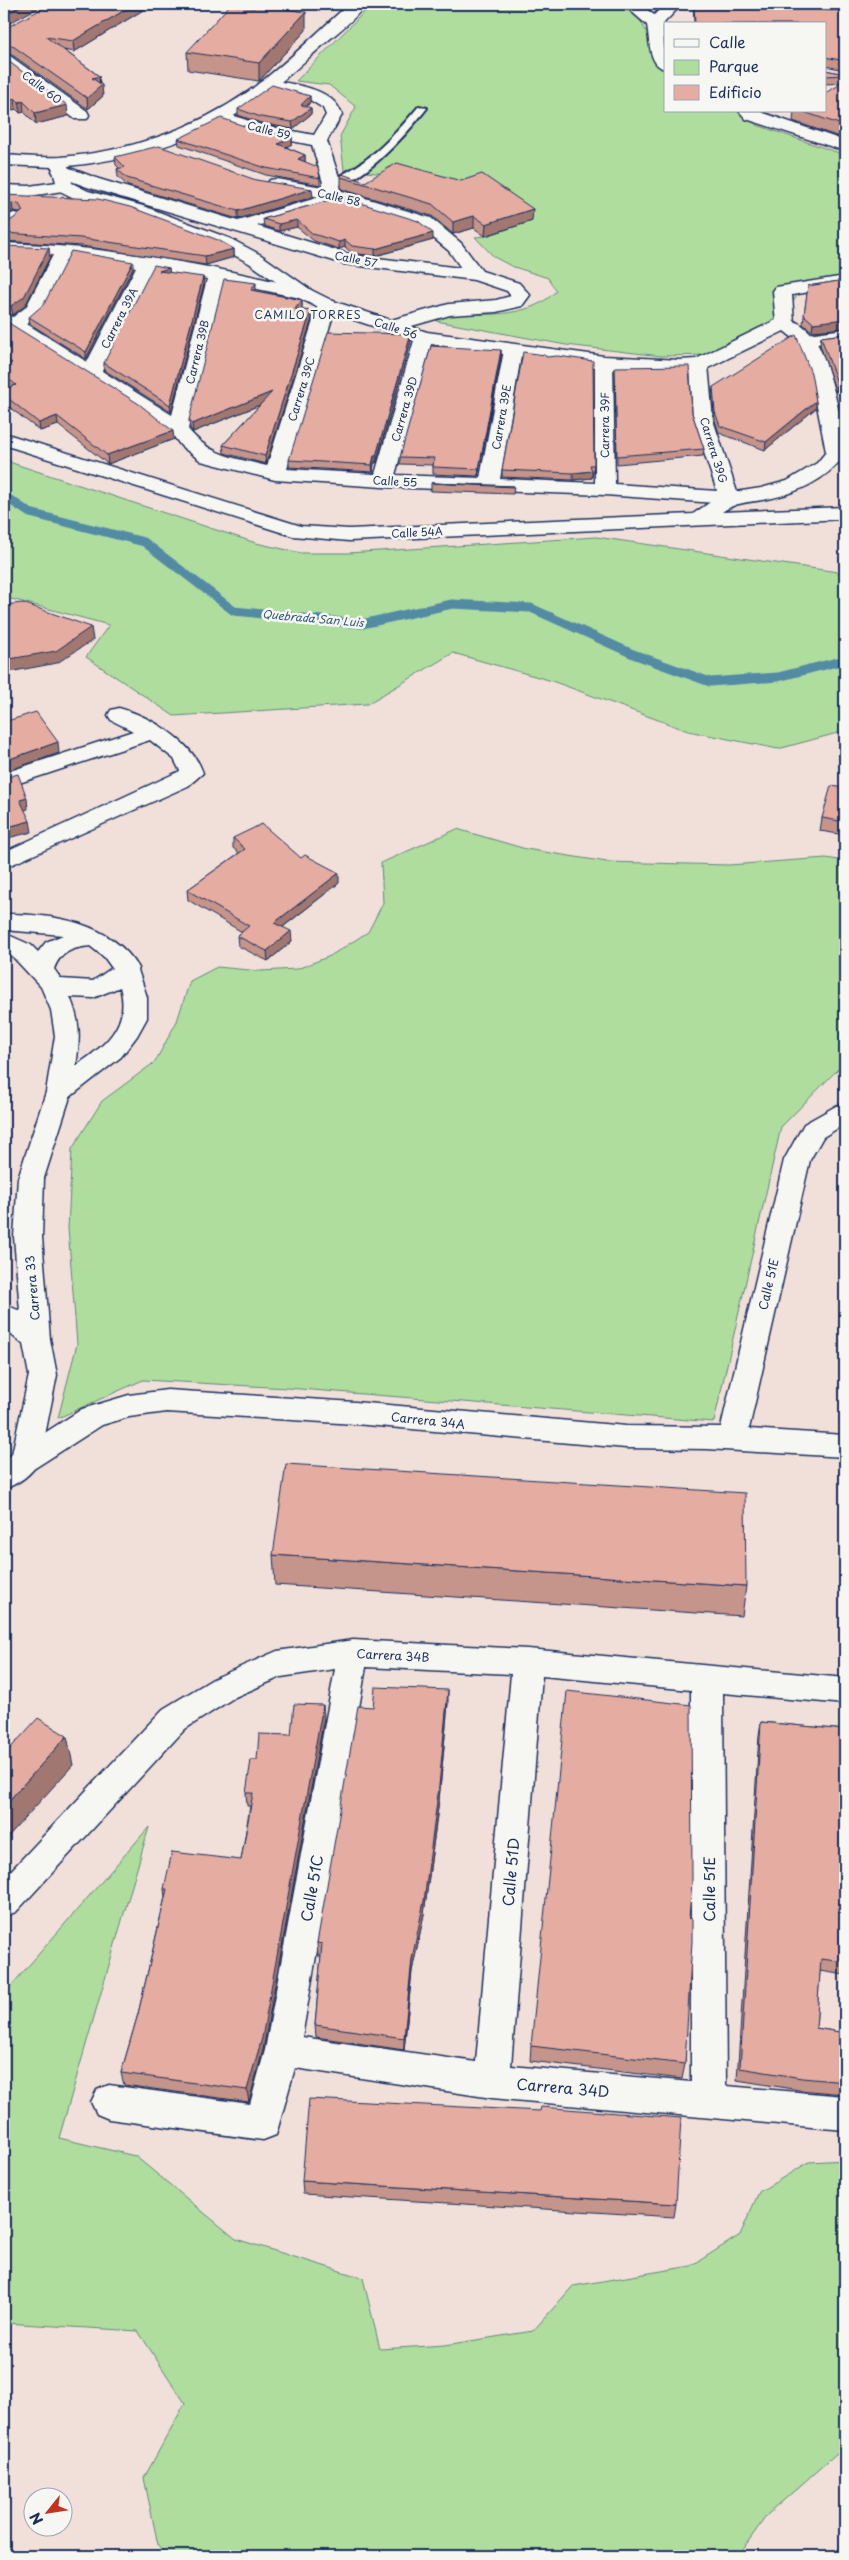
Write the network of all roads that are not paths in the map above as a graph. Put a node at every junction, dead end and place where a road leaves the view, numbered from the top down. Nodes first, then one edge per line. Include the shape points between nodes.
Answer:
1 (358, 4) edge
2 (631, 4) edge
3 (674, 4) edge
4 (740, 6) edge
5 (757, 6) edge
6 (776, 9) edge
7 (756, 22) edge
8 (655, 23) junction
9 (4, 59) edge
10 (663, 62) edge
11 (266, 84) junction
12 (422, 108) dead end
13 (752, 113) edge
14 (80, 115) dead end
15 (220, 116) junction
16 (319, 141) junction
17 (154, 144) junction
18 (845, 146) edge
19 (180, 155) edge
20 (4, 160) edge
21 (61, 173) junction
22 (263, 182) edge
23 (4, 190) edge
24 (335, 191) junction
25 (239, 226) junction
26 (4, 248) edge
27 (65, 250) junction
28 (146, 263) junction
29 (217, 275) junction
30 (476, 275) junction
31 (845, 281) edge
32 (306, 294) junction
33 (327, 305) junction
34 (9, 322) edge
35 (785, 323) junction
36 (392, 326) junction
37 (845, 335) edge
38 (424, 337) junction
39 (806, 340) junction
40 (513, 350) junction
41 (604, 362) junction
42 (699, 365) junction
43 (91, 372) junction
44 (178, 430) junction
45 (4, 439) edge
46 (275, 474) junction
47 (383, 481) junction
48 (489, 485) junction
49 (604, 489) junction
50 (729, 498) junction
51 (845, 513) edge
52 (699, 519) junction
53 (119, 716) dead end
54 (152, 732) junction
55 (4, 781) edge
56 (4, 861) edge
57 (4, 922) edge
58 (95, 938) junction
59 (4, 941) edge
60 (127, 968) junction
61 (47, 978) junction
62 (59, 1092) junction
63 (845, 1112) edge
64 (4, 1314) edge
65 (36, 1339) junction
66 (732, 1441) junction
67 (845, 1446) edge
68 (14, 1469) edge
69 (353, 1653) junction
70 (528, 1662) junction
71 (708, 1678) junction
72 (845, 1692) edge
73 (4, 1901) edge
74 (282, 2050) junction
75 (492, 2082) junction
76 (708, 2099) junction
77 (109, 2102) dead end
78 (845, 2113) edge

1 - 11 street
2 - 8 street
3 - 8 street
4 - 5 street
5 - 6 street
5 - 7 street
8 - 10 street
9 - 14 street, Calle 60
11 - 15 street
11 - 16 street via 312,94 332,105 334,115
12 - 24 lane via 367,165
13 - 18 street
15 - 16 street, Calle 59 via 257,129
15 - 17 street
16 - 24 street
17 - 19 street
17 - 21 street
20 - 21 street
21 - 23 street, Calle 57 via 29,191
21 - 25 street, Calle 57
21 - 32 street via 82,195 138,210 225,243
22 - 24 street, Calle 58
24 - 25 street
24 - 30 street, Calle 58 via 425,222 455,247
25 - 30 street, Calle 57 via 350,260
26 - 27 street, Calle 56
27 - 28 street, Calle 56
27 - 34 street via 34,310
28 - 29 street, Calle 56
28 - 43 street, Carrera 39A
29 - 32 street, Calle 56
29 - 44 street, Carrera 39B
30 - 36 street, Calle 57 via 513,287 521,295 516,302 449,310
31 - 35 street via 782,291
32 - 33 street, Calle 56
33 - 36 street, Calle 56
33 - 46 street, Carrera 39C
34 - 43 street, Calle 55
35 - 39 street
35 - 42 street, Calle 56
36 - 38 street, Calle 56
37 - 39 street
38 - 40 street, Calle 56
38 - 47 street, Carrera 39D
39 - 50 street, Calle 55 via 822,380 836,453 824,468 794,485 763,494
40 - 41 street, Calle 56
40 - 48 street, Carrera 39E
41 - 42 street, Calle 56
41 - 49 street, Carrera 39F
42 - 50 street, Carrera 39G via 703,420
43 - 44 street, Calle 55 via 148,406
44 - 46 street, Calle 55 via 208,457
45 - 52 street, Calle 54A via 300,532 350,535
46 - 47 street, Calle 55
47 - 48 street, Calle 55
48 - 49 street, Calle 55
49 - 50 street, Calle 55
50 - 52 street, Carrera 39G
51 - 52 street, Calle 54A
53 - 54 street
54 - 55 street
54 - 56 street via 184,754 191,763 192,772 180,781
57 - 58 street via 32,921 69,928
58 - 60 street via 115,952
58 - 61 street via 56,946 45,957
59 - 61 street, Carrera 33 via 22,951
60 - 61 street via 116,981 95,989 72,991
60 - 62 street via 134,992 135,1017 120,1043
61 - 62 street, Carrera 33 via 63,1010 68,1036
62 - 65 street, Carrera 33 via 31,1178 28,1237
63 - 66 street, Calle 51E via 813,1131 797,1160
64 - 65 street
65 - 68 street, Carrera 33 via 43,1375
66 - 67 street, Carrera 34A
66 - 68 street, Carrera 34A via 597,1435 354,1413 167,1401 129,1406 92,1417
69 - 70 street, Carrera 34B
69 - 73 street, Carrera 34B via 277,1664 224,1688 174,1719
69 - 74 street, Calle 51C
70 - 71 street, Carrera 34B
70 - 75 street, Calle 51D
71 - 72 street, Carrera 34B
71 - 76 street, Calle 51E
74 - 75 street, Carrera 34D
74 - 77 street, Calle 51C via 264,2123
75 - 76 street, Carrera 34D
76 - 78 street, Carrera 34D

